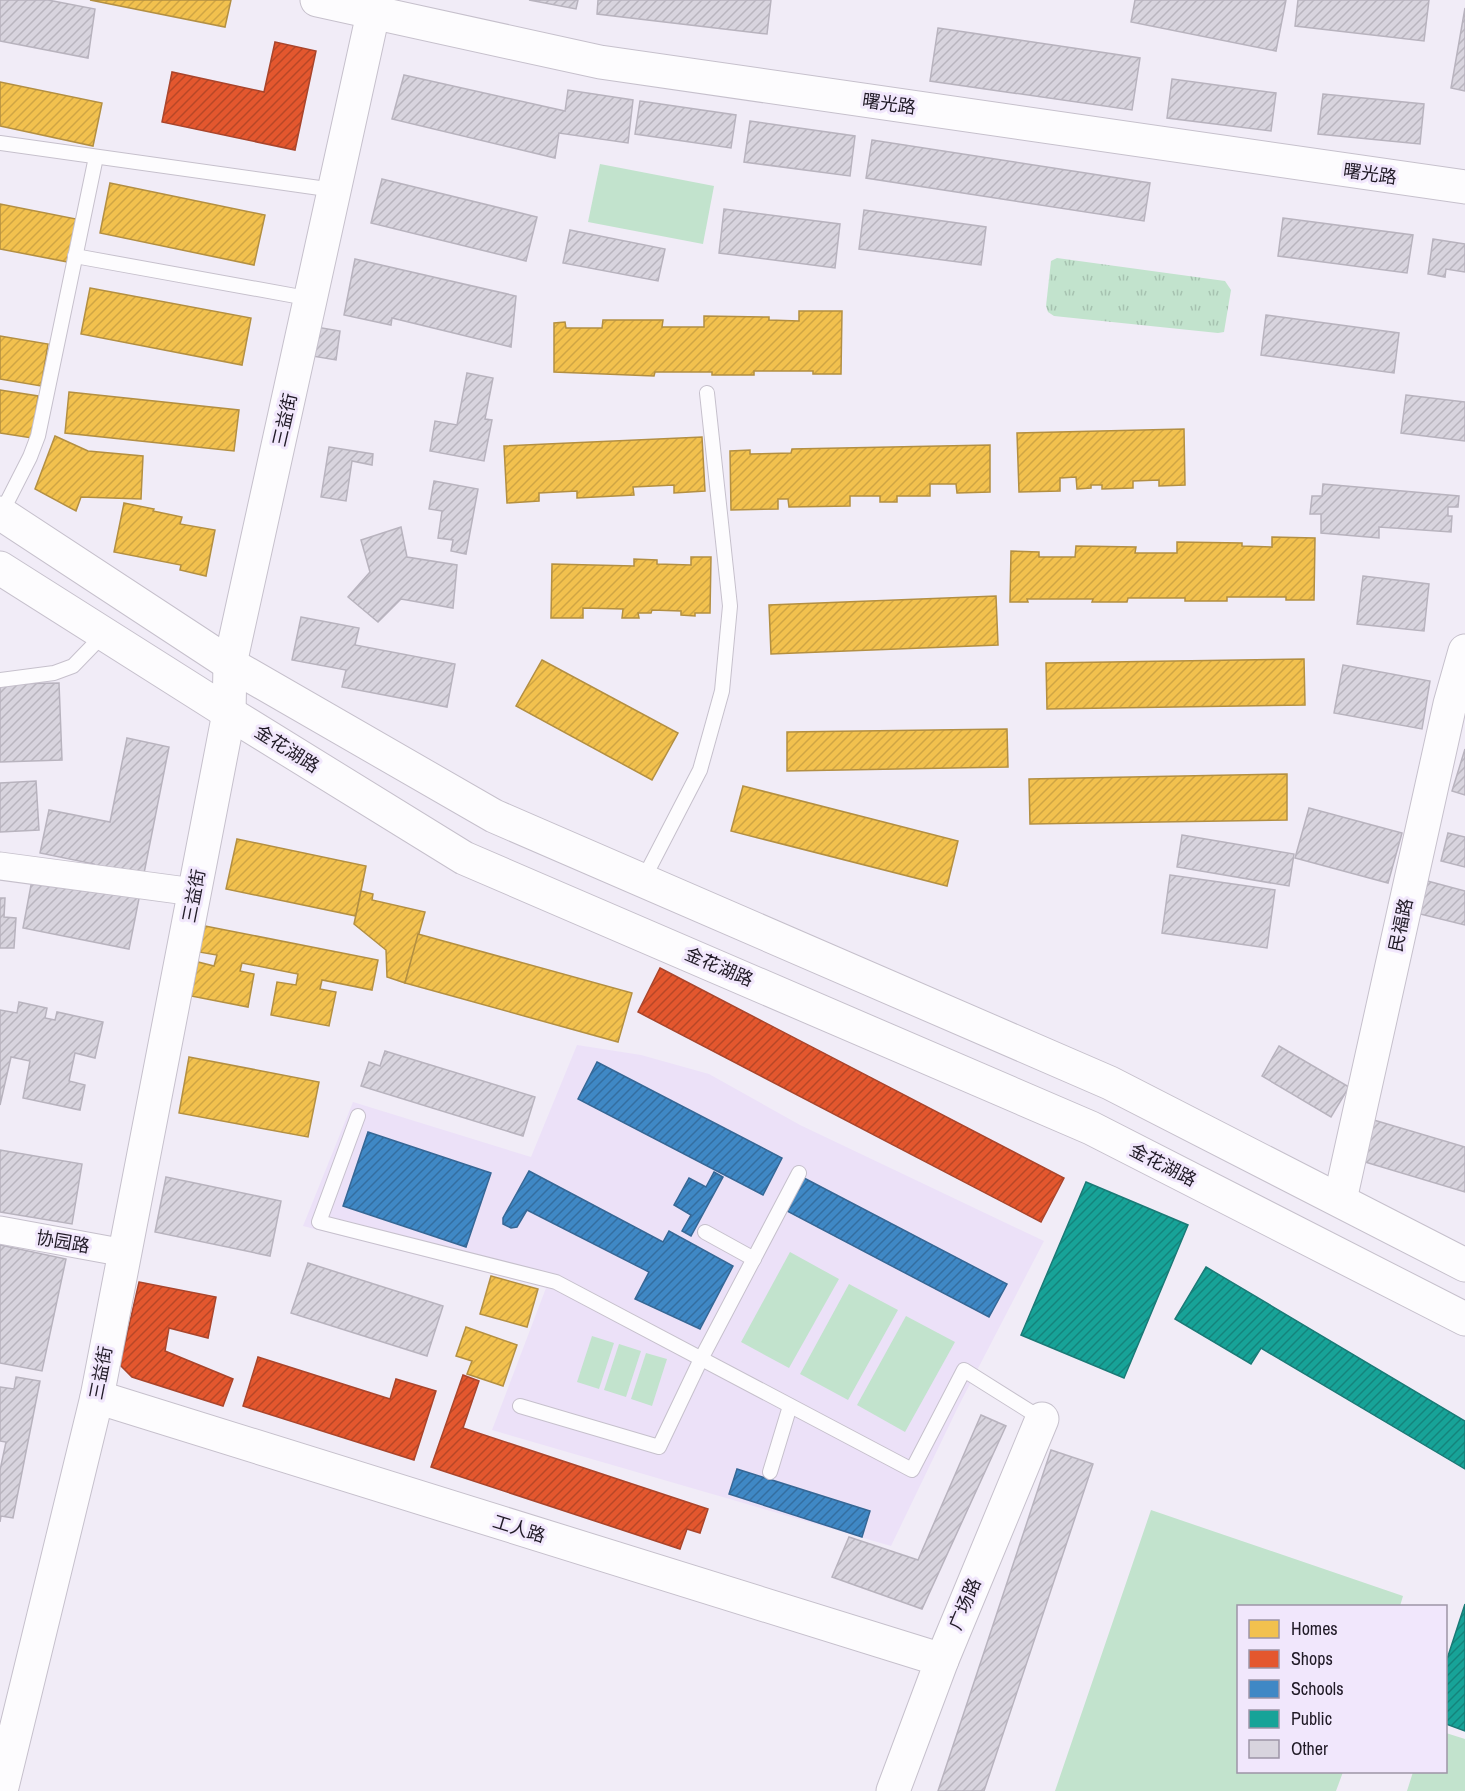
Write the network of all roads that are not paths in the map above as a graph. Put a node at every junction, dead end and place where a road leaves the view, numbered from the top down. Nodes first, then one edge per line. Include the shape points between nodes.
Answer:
1 (317, 0) edge
2 (375, 6) edge
3 (0, 143) edge
4 (96, 157) junction
5 (1465, 187) edge
6 (336, 190) junction
7 (75, 256) junction
8 (312, 299) junction
9 (707, 393) dead end
10 (1, 514) edge
11 (0, 568) edge
12 (104, 634) junction
13 (1465, 651) edge
14 (230, 664) junction
15 (0, 680) edge
16 (1458, 702) edge
17 (229, 713) junction
18 (0, 866) edge
19 (643, 880) junction
20 (194, 892) junction
21 (358, 1116) dead end
22 (799, 1173) dead end
23 (1340, 1200) junction
24 (0, 1230) edge
25 (705, 1232) dead end
26 (125, 1253) junction
27 (754, 1259) junction
28 (1465, 1265) edge
29 (1465, 1319) edge
30 (702, 1359) junction
31 (97, 1397) junction
32 (520, 1406) dead end
33 (790, 1406) junction
34 (1042, 1419) joint
35 (770, 1472) dead end
36 (942, 1660) junction
37 (1, 1791) edge
38 (893, 1791) edge

1 - 2 street, 曙光路
2 - 5 street, 曙光路 via 600,62
2 - 6 street, 三益街
3 - 4 lane
4 - 6 lane
4 - 7 lane
6 - 8 street, 三益街
7 - 8 lane
7 - 10 lane via 38,436
8 - 14 street, 三益街
9 - 19 lane via 730,606 722,691 700,770
10 - 14 street
11 - 12 street, 金花湖路
12 - 15 lane via 73,666 54,673
12 - 17 street, 金花湖路
13 - 16 street, 民福路
14 - 17 street, 三益街
14 - 19 street via 494,816
16 - 23 street, 民福路
17 - 20 street, 三益街
17 - 29 street, 金花湖路 via 465,858 1091,1128
18 - 20 street
19 - 23 street via 1110,1083
20 - 26 street, 三益街
21 - 30 lane via 319,1222 556,1282
22 - 27 lane
23 - 28 street
24 - 26 street, 协园路
25 - 27 lane
26 - 31 street, 三益街
27 - 30 lane
30 - 32 lane via 659,1447
30 - 33 lane
31 - 36 street, 工人路
31 - 37 street, 三益街
33 - 34 lane via 912,1470 964,1370
33 - 35 lane
34 - 36 street, 广场路
36 - 38 street, 广场路

